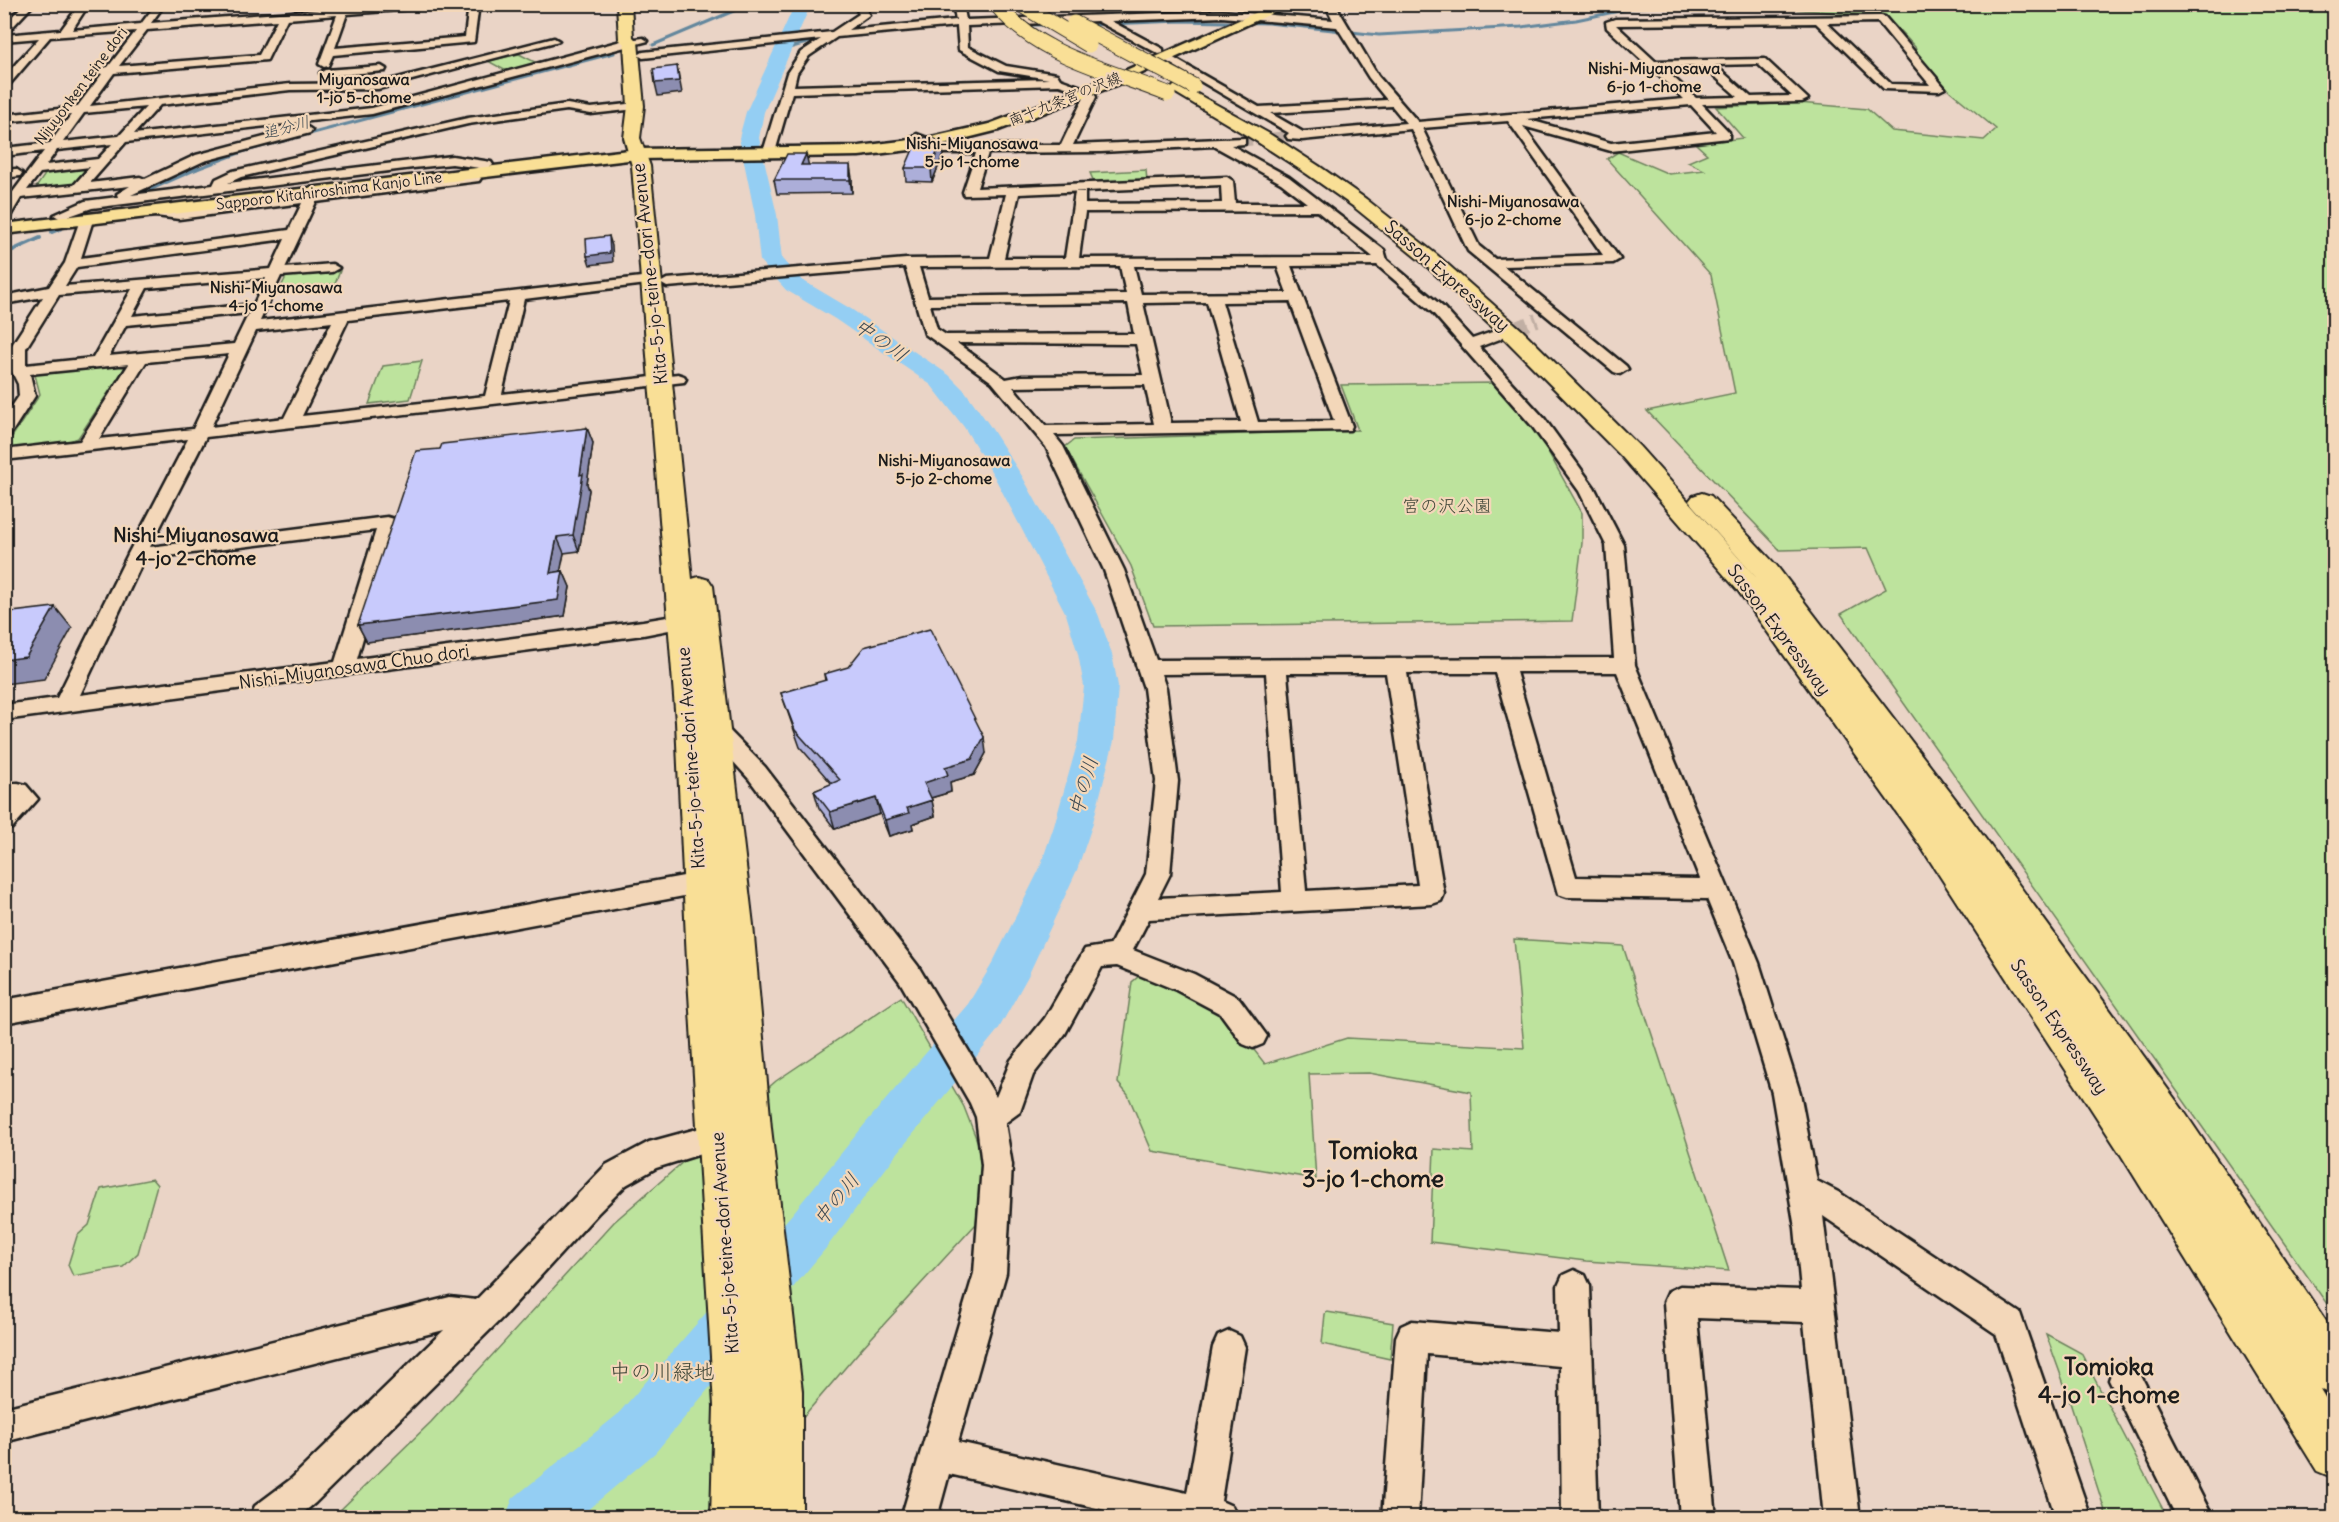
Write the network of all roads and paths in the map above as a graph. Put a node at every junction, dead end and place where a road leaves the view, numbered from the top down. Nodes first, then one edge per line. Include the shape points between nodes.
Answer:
1 (23, 4) edge
2 (30, 4) edge
3 (85, 4) edge
4 (147, 4) edge
5 (161, 4) edge
6 (241, 4) edge
7 (314, 4) edge
8 (438, 4) edge
9 (474, 4) edge
10 (624, 4) edge
11 (638, 4) edge
12 (858, 4) edge
13 (963, 4) edge
14 (996, 4) edge
15 (1020, 4) edge
16 (1038, 4) edge
17 (1079, 4) edge
18 (1269, 4) edge
19 (1286, 4) edge
20 (1330, 4) edge
21 (14, 5) edge
22 (368, 7) edge
23 (343, 12) junction
24 (308, 15) junction
25 (283, 17) junction
26 (1259, 17) junction
27 (1817, 18) junction
28 (1242, 19) junction
29 (231, 21) junction
30 (1108, 23) junction
31 (963, 26) junction
32 (144, 28) junction
33 (128, 29) junction
34 (1343, 29) junction
35 (4, 32) edge
36 (64, 34) junction
37 (47, 35) junction
38 (829, 36) junction
39 (4, 38) edge
40 (463, 40) junction
41 (554, 41) dead end
42 (639, 46) junction
43 (386, 47) junction
44 (522, 50) junction
45 (329, 52) junction
46 (1162, 54) junction
47 (1706, 63) junction
48 (550, 64) junction
49 (1652, 64) junction
50 (461, 66) junction
51 (381, 69) junction
52 (112, 70) junction
53 (959, 70) dead end
54 (10, 72) edge
55 (321, 74) junction
56 (289, 82) junction
57 (1059, 82) junction
58 (4, 84) edge
59 (378, 86) junction
60 (1082, 89) junction
61 (787, 90) junction
62 (1180, 90) junction
63 (954, 92) junction
64 (219, 94) junction
65 (74, 99) dead end
66 (1748, 100) junction
67 (158, 101) junction
68 (1693, 101) junction
69 (1394, 103) junction
70 (636, 106) junction
71 (81, 110) junction
72 (1258, 110) junction
73 (64, 111) junction
74 (372, 111) junction
75 (144, 116) junction
76 (4, 119) edge
77 (1512, 119) junction
78 (71, 123) junction
79 (263, 123) junction
80 (1415, 126) junction
81 (51, 129) junction
82 (4, 130) edge
83 (123, 139) junction
84 (190, 141) junction
85 (922, 141) junction
86 (1241, 141) tunnel mouth
87 (1218, 143) junction
88 (55, 146) junction
89 (37, 148) junction
90 (770, 148) junction
91 (983, 149) junction
92 (1065, 149) junction
93 (645, 150) junction
94 (4, 152) edge
95 (102, 162) junction
96 (556, 164) junction
97 (184, 165) junction
98 (487, 165) junction
99 (35, 170) junction
100 (10, 173) edge
101 (150, 181) junction
102 (80, 187) junction
103 (1081, 187) junction
104 (4, 188) edge
105 (218, 188) junction
106 (1012, 190) junction
107 (10, 195) edge
108 (311, 199) junction
109 (119, 201) junction
110 (1229, 207) junction
111 (1320, 207) junction
112 (1079, 208) junction
113 (153, 212) junction
114 (4, 215) edge
115 (61, 215) junction
116 (86, 220) junction
117 (4, 222) edge
118 (4, 230) edge
119 (293, 234) junction
120 (1380, 261) junction
121 (1072, 262) junction
122 (1126, 262) junction
123 (1283, 262) junction
124 (72, 263) junction
125 (911, 263) junction
126 (996, 263) junction
127 (1490, 264) junction
128 (332, 268) dead end
129 (275, 272) junction
130 (658, 281) junction
131 (142, 282) junction
132 (53, 291) junction
133 (518, 294) junction
134 (1296, 297) junction
135 (1213, 298) junction
136 (4, 300) edge
137 (1135, 300) junction
138 (922, 301) junction
139 (258, 308) junction
140 (1555, 314) junction
141 (343, 315) junction
142 (1537, 320) tunnel mouth
143 (122, 321) junction
144 (249, 327) junction
145 (1495, 336) tunnel mouth
146 (1144, 339) junction
147 (943, 340) junction
148 (1470, 345) junction
149 (240, 348) junction
150 (141, 357) junction
151 (99, 361) junction
152 (1620, 369) dead end
153 (19, 370) junction
154 (669, 380) junction
155 (1149, 380) junction
156 (1002, 384) junction
157 (492, 400) junction
158 (290, 423) junction
159 (1251, 428) junction
160 (1164, 429) junction
161 (4, 431) edge
162 (1043, 433) junction
163 (199, 434) junction
164 (86, 446) junction
165 (4, 455) edge
166 (137, 554) junction
167 (692, 619) junction
168 (1395, 665) junction
169 (1503, 665) junction
170 (1625, 665) junction
171 (1147, 666) junction
172 (1276, 666) junction
173 (344, 668) junction
174 (65, 705) junction
175 (4, 713) edge
176 (712, 727) junction
177 (4, 793) edge
178 (4, 822) edge
179 (700, 883) junction
180 (1715, 889) junction
181 (1295, 902) junction
182 (1143, 909) junction
183 (1118, 955) junction
184 (4, 1012) edge
185 (1253, 1036) dead end
186 (986, 1107) junction
187 (751, 1128) junction
188 (717, 1137) junction
189 (1803, 1190) junction
190 (744, 1220) junction
191 (1574, 1286) dead end
192 (1819, 1307) junction
193 (482, 1316) junction
194 (1229, 1347) dead end
195 (1576, 1352) junction
196 (2334, 1372) edge
197 (2125, 1380) dead end
198 (758, 1399) junction
199 (4, 1425) edge
200 (936, 1454) junction
201 (2334, 1454) edge
202 (1210, 1515) edge
203 (267, 1518) edge
204 (736, 1518) edge
205 (777, 1518) edge
206 (919, 1518) edge
207 (1400, 1518) edge
208 (1580, 1518) edge
209 (1698, 1518) edge
210 (1842, 1518) edge
211 (2074, 1518) edge
212 (2196, 1518) edge

1 - 21 street
2 - 35 street
3 - 36 street
4 - 33 street, Nijuyonken teine dori
5 - 32 street, Nijuyonken teine dori
6 - 29 street
7 - 24 street
8 - 22 street
9 - 40 street via 470,40
10 - 42 highway, Kita-5-jo-teine-dori Avenue via 626,39
11 - 42 highway, Kita-5-jo-teine-dori Avenue
12 - 38 street via 864,15
13 - 31 street via 959,9
14 - 62 highway, bridge via 1012,23 1038,42 1090,66
15 - 62 highway, Sasson Expressway, bridge via 1095,48
16 - 62 highway, Sasson Expressway, bridge
17 - 30 street
18 - 28 main road, 南十九条宮の沢線
19 - 26 main road, 南十九条宮の沢線
20 - 34 street
22 - 23 street
23 - 24 street
23 - 45 street
24 - 25 street
25 - 29 street
25 - 52 street via 263,58 197,58
26 - 28 main road, 南十九条宮の沢線
26 - 34 street
27 - 27 street via 1888,87 1939,88 1881,19
27 - 49 street via 1610,24
28 - 30 street via 1222,14
28 - 46 main road, 南十九条宮の沢線
28 - 46 main road, 南十九条宮の沢線 via 1222,24
29 - 32 street via 213,27
30 - 31 street
30 - 46 street
31 - 38 street
31 - 57 street via 963,48 991,64 1053,76
32 - 33 street
32 - 52 street, Nijuyonken teine dori
33 - 36 street
33 - 52 street, Nijuyonken teine dori via 91,77
34 - 69 street
36 - 37 street
37 - 39 street
37 - 54 street
38 - 42 street
38 - 61 street via 805,54 792,73
40 - 43 street
40 - 50 street
41 - 44 street
42 - 48 street
42 - 70 highway, Kita-5-jo-teine-dori Avenue
42 - 93 highway, Kita-5-jo-teine-dori Avenue via 649,136
43 - 45 street
43 - 51 street
44 - 48 street
44 - 50 street
45 - 55 street
46 - 60 main road, 南十九条宮の沢線
46 - 72 street
47 - 49 street
47 - 66 street
47 - 66 street via 1761,61 1802,99
48 - 74 street
49 - 68 street
50 - 59 street
51 - 55 street
51 - 59 street
52 - 71 street, Nijuyonken teine dori
53 - 63 street
54 - 58 street
55 - 56 street
56 - 59 street
56 - 64 street
56 - 79 street
57 - 60 street
57 - 63 street via 1027,90
60 - 85 main road, 南十九条宮の沢線 via 994,127
60 - 92 street via 1090,97
61 - 63 street
61 - 90 street
62 - 196 highway, Sasson Expressway via 1275,133 1376,200 1471,276 1523,320 1653,447 1766,571 1958,827 2162,1113
62 - 201 highway, Sasson Expressway via 1313,170 1430,259 1514,335 1630,451 1749,586 1931,835 2135,1142
64 - 67 street
64 - 84 street
65 - 73 street, Nijuyonken teine dori
66 - 68 street
67 - 71 street
67 - 75 street
68 - 77 street
68 - 77 street via 1725,135 1611,147
69 - 72 street
69 - 80 street
70 - 93 highway, Kita-5-jo-teine-dori Avenue via 632,138
70 - 105 street via 591,111 567,107 468,122 237,174 220,182
71 - 73 street
71 - 78 street, Nijuyonken teine dori
72 - 80 street via 1297,136
73 - 76 street
73 - 81 street, Nijuyonken teine dori
74 - 79 street
74 - 97 street
75 - 78 street
75 - 83 street
77 - 80 street
77 - 127 street via 1613,259
78 - 88 street, Nijuyonken teine dori
79 - 84 street
80 - 127 street via 1473,248
81 - 82 street
81 - 89 street, Nijuyonken teine dori
83 - 84 street
83 - 88 street
83 - 95 street
84 - 97 street via 177,160
85 - 90 main road, 南十九条宮の沢線 via 859,151
85 - 91 street via 944,149
86 - 87 street
87 - 92 street
87 - 111 street via 1285,180
88 - 89 street
88 - 99 street, Nijuyonken teine dori
89 - 94 street
89 - 100 street, Nijuyonken teine dori
90 - 93 main road, 南十九条宮の沢線
91 - 92 street
91 - 106 street via 969,192
93 - 96 main road, Sapporo Kitahiroshima Kanjo Line
93 - 98 main road, Sapporo Kitahiroshima Kanjo Line
93 - 130 highway, Kita-5-jo-teine-dori Avenue via 641,166
95 - 99 street
95 - 102 street
96 - 108 street via 537,170
96 - 113 main road, Sapporo Kitahiroshima Kanjo Line
97 - 101 street
98 - 105 street via 452,160
98 - 115 main road, Sapporo Kitahiroshima Kanjo Line
99 - 107 street, Nijuyonken teine dori
100 - 104 street, Nijuyonken teine dori
101 - 102 street
101 - 109 street via 124,193
102 - 107 street
103 - 106 street
103 - 110 street via 1227,181
103 - 112 street
105 - 109 street
106 - 126 street
107 - 114 street, Nijuyonken teine dori
108 - 113 street via 179,215
108 - 119 street
109 - 115 street via 90,204
110 - 111 street
110 - 112 street
111 - 120 street via 1379,253
112 - 121 street
113 - 116 main road, Sapporo Kitahiroshima Kanjo Line
115 - 117 main road, Sapporo Kitahiroshima Kanjo Line
116 - 118 main road, Sapporo Kitahiroshima Kanjo Line
116 - 124 street
119 - 124 street
119 - 129 street
120 - 123 street
120 - 148 street via 1438,310
121 - 122 street
121 - 126 street
122 - 123 street
122 - 137 street
123 - 134 street
124 - 132 street
125 - 126 street
125 - 130 street
125 - 138 street
127 - 140 street
128 - 129 street
129 - 131 street
129 - 139 street
130 - 133 street
130 - 154 highway, Kita-5-jo-teine-dori Avenue
131 - 132 street
131 - 143 street
132 - 136 street
132 - 153 street via 18,348 15,358
133 - 141 street
133 - 157 street
134 - 135 street
134 - 159 street via 1344,426
135 - 137 street
135 - 159 street
137 - 138 street
137 - 146 street
138 - 147 street via 930,332
139 - 143 street
139 - 144 street
140 - 142 street
140 - 152 street
141 - 144 street
141 - 158 street
143 - 151 street
144 - 149 street
145 - 148 street
146 - 147 street
146 - 155 street
147 - 156 street
148 - 170 street via 1551,440 1588,491 1615,545
149 - 150 street
149 - 163 street
150 - 151 street
150 - 164 street
151 - 153 street
153 - 161 street via 27,396
154 - 157 street
154 - 167 highway, Kita-5-jo-teine-dori Avenue
155 - 156 street
155 - 160 street
156 - 162 street
157 - 158 street
158 - 163 street
159 - 160 street
160 - 162 street
162 - 171 street via 1054,446 1114,570
163 - 164 street
163 - 166 street
164 - 165 street
166 - 173 street via 387,523
166 - 174 street
167 - 173 street, Nishi-Miyanosawa Chuo dori
167 - 176 highway, Kita-5-jo-teine-dori Avenue
167 - 179 highway, Kita-5-jo-teine-dori Avenue via 691,722
168 - 169 street
168 - 172 street
168 - 181 street via 1432,894
169 - 170 street
169 - 180 street via 1567,887
170 - 180 street
171 - 172 street
171 - 182 street via 1155,688 1167,781 1158,874
172 - 181 street
173 - 174 street, Nishi-Miyanosawa Chuo dori
174 - 175 street, Nishi-Miyanosawa Chuo dori
176 - 186 street via 757,773 909,974
176 - 187 highway, Kita-5-jo-teine-dori Avenue via 730,877
177 - 178 street via 18,791 26,799
179 - 184 street
179 - 188 highway, Kita-5-jo-teine-dori Avenue
180 - 189 street via 1746,963 1786,1093
181 - 182 street
182 - 183 street
183 - 185 street via 1185,982 1230,1006
183 - 186 street via 1094,957 1055,1026 1021,1069 1010,1103
186 - 200 street via 997,1165 990,1273
187 - 188 street
187 - 190 highway, Kita-5-jo-teine-dori Avenue
188 - 190 highway, Kita-5-jo-teine-dori Avenue
188 - 193 street via 649,1156 616,1175
189 - 192 street
189 - 211 street via 1829,1203 2009,1324
190 - 198 highway, Kita-5-jo-teine-dori Avenue
191 - 195 street
192 - 209 street via 1680,1302
192 - 210 street
193 - 199 street via 450,1313
193 - 203 street via 303,1491
194 - 202 street
195 - 207 street via 1412,1337
195 - 208 street
197 - 212 street
198 - 204 highway, Kita-5-jo-teine-dori Avenue
198 - 205 highway, Kita-5-jo-teine-dori Avenue
200 - 202 street
200 - 206 street

